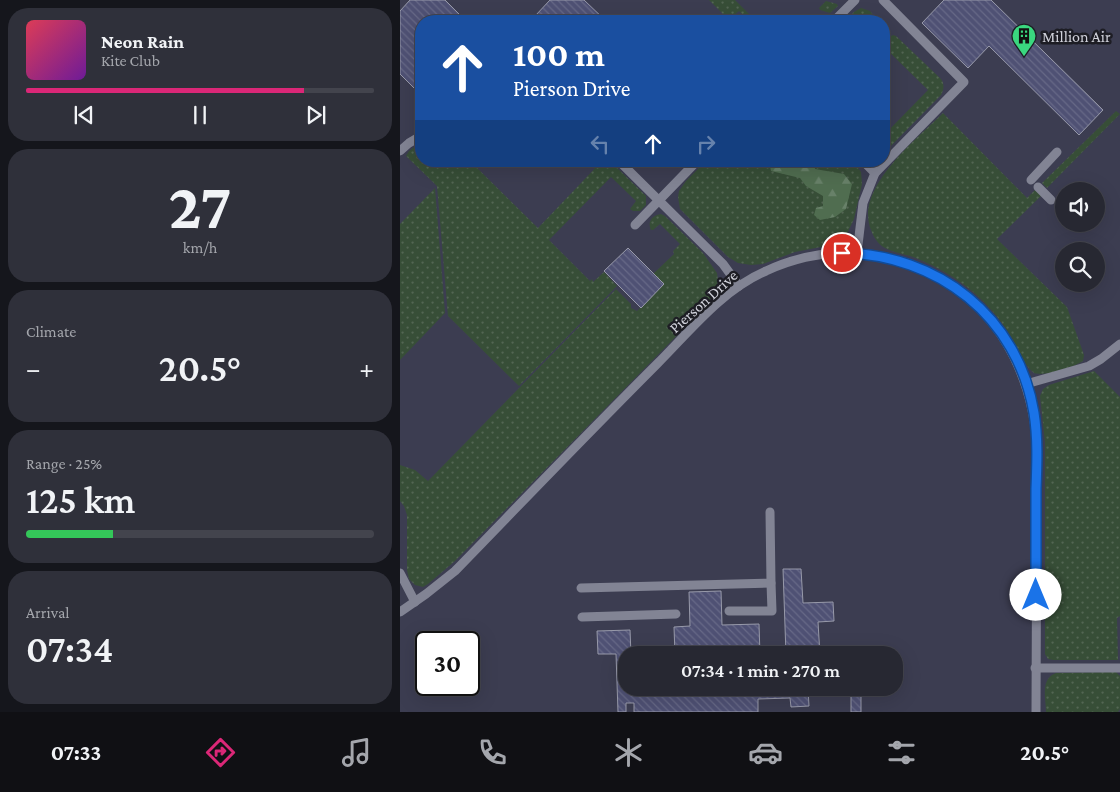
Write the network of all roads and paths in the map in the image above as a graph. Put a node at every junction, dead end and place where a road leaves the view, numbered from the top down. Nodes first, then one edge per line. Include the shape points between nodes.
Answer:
1 (855, 0) edge
2 (883, 0) edge
3 (840, 15) edge
4 (415, 140) edge
5 (400, 151) edge
6 (1057, 152) dead end
7 (890, 158) edge
8 (625, 167) edge
9 (692, 167) edge
10 (869, 167) edge
11 (882, 167) edge
12 (875, 174) junction
13 (1031, 180) dead end
14 (1038, 187) dead end
15 (1051, 200) dead end
16 (659, 201) junction
17 (635, 225) dead end
18 (857, 253) junction
19 (739, 286) junction
20 (1120, 344) edge
21 (1026, 384) junction
22 (770, 512) dead end
23 (400, 573) edge
24 (772, 583) junction
25 (581, 588) dead end
26 (415, 602) junction
27 (729, 611) dead end
28 (400, 612) edge
29 (676, 614) dead end
30 (582, 617) dead end
31 (1035, 668) junction
32 (1120, 668) edge
33 (1036, 712) edge

1 - 3 street
2 - 7 street via 964,82
4 - 5 street
6 - 13 street
8 - 16 street
9 - 16 street
10 - 12 street
11 - 12 street
12 - 18 street via 863,203
14 - 15 street
16 - 17 street
16 - 19 street via 723,264
18 - 19 street, Pierson Drive via 822,254 786,263
18 - 21 street, Pierson Drive via 908,263 954,287 984,313 1001,334
19 - 26 street, Pierson Drive via 455,571
20 - 21 street via 1089,366
21 - 31 street, Pierson Drive via 1036,428
22 - 24 street
23 - 26 street
24 - 25 street
24 - 27 street via 772,611
26 - 28 street, Pierson Drive
29 - 30 street
31 - 32 street
31 - 33 street, Pierson Drive

